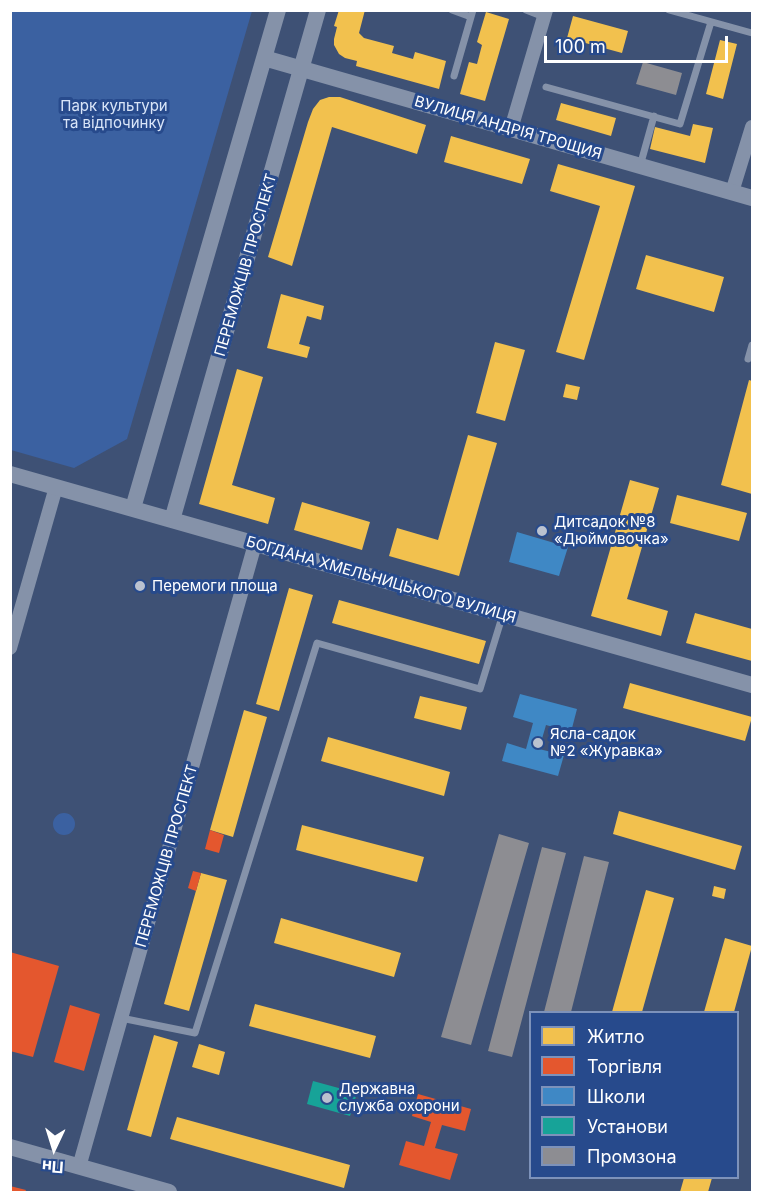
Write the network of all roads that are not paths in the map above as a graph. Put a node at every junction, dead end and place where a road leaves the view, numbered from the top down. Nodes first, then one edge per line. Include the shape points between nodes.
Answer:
1 (278, 10) edge
2 (318, 10) edge
3 (452, 10) edge
4 (526, 10) edge
5 (669, 10) edge
6 (472, 14) edge
7 (545, 14) edge
8 (711, 22) junction
9 (753, 33) edge
10 (264, 58) junction
11 (301, 69) junction
12 (454, 76) dead end
13 (546, 87) dead end
14 (654, 116) junction
15 (753, 127) edge
16 (511, 129) junction
17 (640, 166) junction
18 (732, 192) junction
19 (753, 198) edge
20 (753, 345) edge
21 (748, 359) dead end
22 (10, 474) edge
23 (56, 487) junction
24 (134, 508) junction
25 (172, 520) junction
26 (255, 544) junction
27 (503, 614) junction
28 (10, 648) edge
29 (753, 685) edge
30 (121, 1018) junction
31 (10, 1148) edge
32 (79, 1167) junction
33 (169, 1192) edge

1 - 10 street
2 - 11 street, ПЕРЕМОЖЦІВ ПРОСПЕКТ
3 - 6 lane
4 - 7 lane
5 - 8 lane
6 - 12 lane
7 - 16 street
8 - 9 lane
8 - 14 lane via 681,124
10 - 11 street, ВУЛИЦЯ АНДРІЯ ТРОЩИЯ
10 - 24 street
11 - 16 street, ВУЛИЦЯ АНДРІЯ ТРОЩИЯ
11 - 25 street, ПЕРЕМОЖЦІВ ПРОСПЕКТ
13 - 14 lane
14 - 17 lane
15 - 18 street
16 - 17 street, ВУЛИЦЯ АНДРІЯ ТРОЩИЯ
17 - 18 street, ВУЛИЦЯ АНДРІЯ ТРОЩИЯ
18 - 19 street, ВУЛИЦЯ АНДРІЯ ТРОЩИЯ
20 - 21 lane
22 - 23 street, БОГДАНА ХМЕЛЬНИЦЬКОГО ВУЛИЦЯ
23 - 24 street, БОГДАНА ХМЕЛЬНИЦЬКОГО ВУЛИЦЯ
23 - 28 street
24 - 25 street, БОГДАНА ХМЕЛЬНИЦЬКОГО ВУЛИЦЯ
25 - 26 street, БОГДАНА ХМЕЛЬНИЦЬКОГО ВУЛИЦЯ
26 - 27 street, БОГДАНА ХМЕЛЬНИЦЬКОГО ВУЛИЦЯ
26 - 30 street, ПЕРЕМОЖЦІВ ПРОСПЕКТ
27 - 29 street, БОГДАНА ХМЕЛЬНИЦЬКОГО ВУЛИЦЯ
27 - 30 lane via 480,689 317,643 195,1033
30 - 32 street, ПЕРЕМОЖЦІВ ПРОСПЕКТ
31 - 32 street
32 - 33 street

